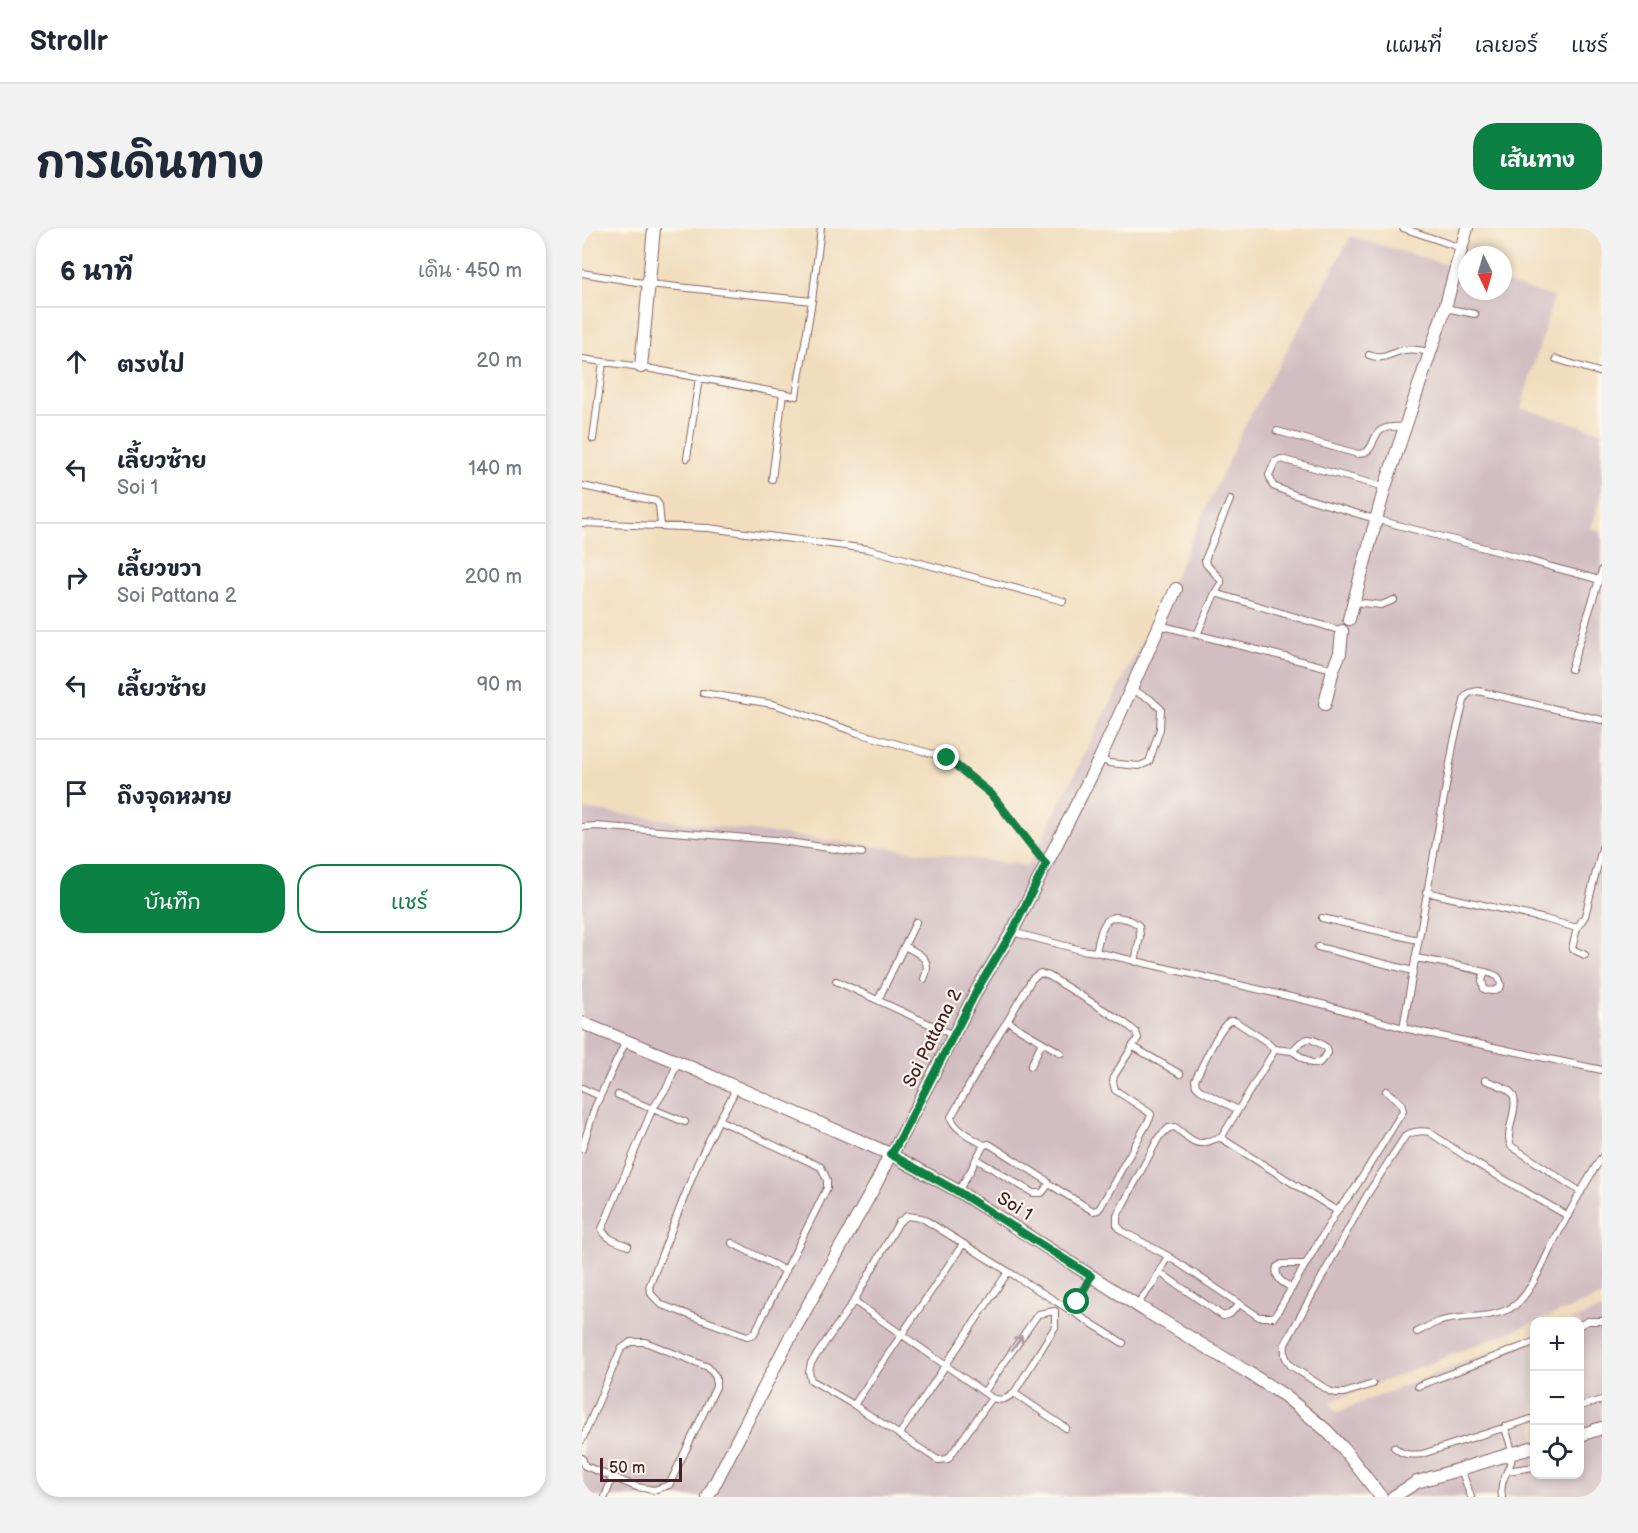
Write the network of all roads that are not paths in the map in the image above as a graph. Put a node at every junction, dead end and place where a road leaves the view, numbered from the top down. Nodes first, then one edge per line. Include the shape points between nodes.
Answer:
1 (654, 228) edge
2 (821, 228) edge
3 (1403, 228) edge
4 (1467, 228) edge
5 (1462, 246) edge
6 (1458, 247) edge
7 (1458, 259) edge
8 (582, 273) edge
9 (649, 284) junction
10 (812, 301) junction
11 (1444, 308) junction
12 (1474, 314) dead end
13 (1429, 352) junction
14 (1370, 355) dead end
15 (582, 359) edge
16 (1556, 359) dead end
17 (603, 362) junction
18 (641, 368) junction
19 (1602, 373) edge
20 (699, 378) junction
21 (783, 393) junction
22 (1404, 427) junction
23 (1276, 430) dead end
24 (593, 439) dead end
25 (687, 459) dead end
26 (772, 479) dead end
27 (582, 486) edge
28 (1384, 487) junction
29 (1230, 500) dead end
30 (1375, 519) junction
31 (582, 523) edge
32 (661, 526) junction
33 (1602, 570) edge
34 (1599, 580) junction
35 (1176, 589) dead end
36 (1215, 593) junction
37 (1394, 600) dead end
38 (1064, 601) dead end
39 (1354, 602) junction
40 (1349, 619) dead end
41 (1164, 626) junction
42 (1342, 631) joint
43 (1197, 635) junction
44 (1333, 669) junction
45 (1570, 669) dead end
46 (1132, 690) junction
47 (703, 693) dead end
48 (1325, 704) dead end
49 (1602, 720) edge
50 (1100, 758) junction
51 (582, 827) edge
52 (1602, 849) edge
53 (862, 853) dead end
54 (1046, 864) junction
55 (1426, 892) junction
56 (1323, 918) dead end
57 (916, 922) dead end
58 (1577, 928) junction
59 (1012, 932) junction
60 (1418, 940) junction
61 (904, 946) junction
62 (1318, 947) dead end
63 (1097, 948) junction
64 (1585, 955) dead end
65 (1415, 958) junction
66 (1136, 962) junction
67 (1413, 971) junction
68 (1485, 972) dead end
69 (924, 979) dead end
70 (836, 981) dead end
71 (878, 1000) junction
72 (1008, 1020) junction
73 (582, 1023) edge
74 (1402, 1028) junction
75 (953, 1036) junction
76 (627, 1041) junction
77 (1042, 1042) junction
78 (1132, 1046) junction
79 (1274, 1049) junction
80 (1292, 1051) junction
81 (1061, 1053) dead end
82 (678, 1062) junction
83 (1031, 1066) dead end
84 (1602, 1070) edge
85 (1180, 1074) dead end
86 (1485, 1080) dead end
87 (734, 1087) junction
88 (582, 1088) edge
89 (1386, 1091) dead end
90 (618, 1095) dead end
91 (600, 1096) junction
92 (652, 1110) junction
93 (1238, 1110) junction
94 (719, 1120) junction
95 (685, 1122) dead end
96 (1221, 1138) junction
97 (984, 1145) junction
98 (582, 1149) edge
99 (890, 1154) junction
100 (1602, 1158) edge
101 (976, 1159) junction
102 (1049, 1184) junction
103 (957, 1191) junction
104 (1581, 1192) junction
105 (1337, 1211) junction
106 (1568, 1216) junction
107 (732, 1243) dead end
108 (963, 1244) junction
109 (628, 1246) dead end
110 (1168, 1256) junction
111 (1306, 1264) junction
112 (786, 1270) junction
113 (1008, 1272) junction
114 (1159, 1272) junction
115 (1091, 1276) junction
116 (1292, 1288) junction
117 (854, 1301) junction
118 (1060, 1304) junction
119 (1137, 1304) junction
120 (1239, 1304) junction
121 (1055, 1311) junction
122 (1070, 1311) junction
123 (1602, 1321) edge
124 (1584, 1324) edge
125 (1417, 1332) dead end
126 (902, 1335) junction
127 (1123, 1343) dead end
128 (1530, 1344) edge
129 (946, 1366) junction
130 (1373, 1384) dead end
131 (1418, 1386) dead end
132 (984, 1392) junction
133 (1014, 1393) junction
134 (992, 1398) junction
135 (1602, 1400) edge
136 (854, 1405) junction
137 (1584, 1405) edge
138 (1530, 1419) edge
139 (1504, 1427) junction
140 (1066, 1428) dead end
141 (1602, 1428) edge
142 (1584, 1434) edge
143 (899, 1435) junction
144 (582, 1440) edge
145 (1394, 1447) dead end
146 (1530, 1448) edge
147 (1512, 1453) junction
148 (582, 1458) edge
149 (1530, 1468) edge
150 (1461, 1469) junction
151 (1507, 1471) junction
152 (612, 1478) junction
153 (605, 1497) edge
154 (708, 1497) edge
155 (1381, 1497) edge
156 (1393, 1497) edge
157 (1471, 1497) edge
158 (1502, 1497) edge

1 - 9 street
2 - 10 lane
3 - 6 lane
4 - 5 street
7 - 11 street
8 - 9 lane
9 - 10 lane
9 - 18 street
10 - 21 lane via 796,396
11 - 12 lane
11 - 13 street
13 - 14 lane via 1405,350 1377,358
13 - 22 street
15 - 17 lane
16 - 19 lane
17 - 18 lane
17 - 24 lane
18 - 20 lane
20 - 21 lane
20 - 25 lane
21 - 26 lane
22 - 23 lane via 1379,430 1369,451 1358,454
22 - 28 street
27 - 32 lane via 656,501
28 - 30 street
28 - 30 lane via 1281,459 1269,475 1273,486
29 - 36 lane via 1205,560 1221,580
30 - 34 lane
30 - 39 street
31 - 32 lane
32 - 38 lane via 708,528 868,549
33 - 34 lane
34 - 45 lane
35 - 41 street, Soi Pattana 2
36 - 42 lane
36 - 43 lane
37 - 39 lane via 1381,605
39 - 40 street
41 - 43 lane
41 - 46 street, Soi Pattana 2
42 - 44 street via 1340,653
43 - 44 lane
44 - 48 street
46 - 50 street, Soi Pattana 2
46 - 50 lane via 1161,709 1160,729 1149,762 1139,766 1109,763
47 - 54 lane via 773,704 947,758 991,794
49 - 55 lane via 1469,693 1458,718
50 - 54 street, Soi Pattana 2
51 - 53 lane via 775,840
52 - 58 lane via 1585,916
54 - 59 street, Soi Pattana 2
55 - 58 lane
55 - 60 lane
56 - 60 lane
57 - 61 lane
58 - 64 lane via 1572,949
59 - 63 lane via 1081,950
59 - 75 street, Soi Pattana 2
60 - 65 lane
61 - 69 lane via 926,961
61 - 71 lane
62 - 67 lane
63 - 66 lane
63 - 66 lane via 1107,920 1117,916 1135,921 1140,938
65 - 67 lane
65 - 68 lane
66 - 74 lane via 1326,1005
67 - 74 lane
70 - 71 lane
71 - 75 lane
72 - 77 lane
72 - 78 lane via 1032,979 1040,973 1136,1032 1138,1038
72 - 97 lane via 951,1117 955,1126
73 - 76 street, Soi 1
74 - 84 lane
75 - 99 street, Soi Pattana 2
76 - 82 street, Soi 1
76 - 91 lane
77 - 81 lane
77 - 83 lane
78 - 85 lane
78 - 102 lane via 1114,1076 1113,1086 1151,1114 1101,1206 1093,1211
79 - 80 lane
79 - 93 lane
79 - 93 lane via 1235,1021 1229,1021 1221,1032 1195,1080 1196,1086
80 - 80 lane via 1316,1064 1328,1053 1327,1048 1308,1038
82 - 87 street, Soi 1
82 - 92 lane
86 - 104 lane via 1504,1087 1515,1098 1508,1139 1511,1146
87 - 94 lane
87 - 99 street, Soi 1
88 - 91 lane
89 - 105 lane via 1401,1103 1403,1111
90 - 92 lane
91 - 98 lane
92 - 95 lane
92 - 109 lane via 602,1229 607,1237
93 - 96 lane
94 - 112 lane via 821,1167 827,1188
94 - 112 lane via 698,1162 649,1287 652,1295 662,1305 747,1336 754,1334
96 - 105 lane
96 - 110 lane via 1202,1143 1175,1127 1163,1132 1116,1216 1122,1231
97 - 101 lane
97 - 102 lane via 996,1147
99 - 103 street, Soi 1
99 - 154 street, Soi Pattana 2
100 - 104 lane
101 - 102 lane via 1033,1193 1042,1193
101 - 103 lane
103 - 115 street, Soi 1
104 - 106 lane
105 - 111 lane
106 - 125 lane via 1539,1272 1512,1308 1491,1316 1437,1322
106 - 130 lane via 1429,1132 1406,1135 1367,1196 1285,1344 1284,1353 1291,1366 1331,1392 1344,1393
107 - 112 lane
108 - 113 lane
108 - 117 lane via 922,1218 907,1216 899,1222
108 - 126 lane
110 - 114 lane
110 - 120 lane
111 - 116 lane
111 - 116 lane via 1277,1267 1278,1279
113 - 118 lane
113 - 129 lane
114 - 119 lane
114 - 120 lane via 1223,1316
115 - 119 street, Soi 1
115 - 122 lane
116 - 120 lane via 1274,1317 1259,1317
117 - 126 lane
117 - 136 lane via 811,1363 809,1372 811,1380
118 - 121 lane
118 - 122 lane
119 - 155 street, Soi 1 via 1285,1396 1326,1430
132 -> 121 lane via 1038,1314
121 - 133 lane via 1055,1327
122 - 127 lane
123 - 124 lane
126 - 129 lane
126 - 136 lane
128 - 131 lane
129 - 132 lane
129 - 143 lane
132 - 134 lane
133 - 134 lane via 1002,1401
133 - 140 lane
134 - 143 lane via 948,1460 938,1460
135 - 137 lane
136 - 143 lane
138 - 139 lane
139 - 145 lane via 1422,1454 1401,1453
139 - 147 lane
141 - 142 street
144 - 152 lane via 625,1345 645,1342 708,1367 716,1377 716,1387 669,1485 654,1490
146 - 147 street
147 - 150 street
147 - 151 lane
148 - 152 lane via 585,1466
149 - 151 lane
150 - 156 street via 1417,1482
150 - 157 lane
151 - 158 lane via 1502,1480
152 - 153 lane

